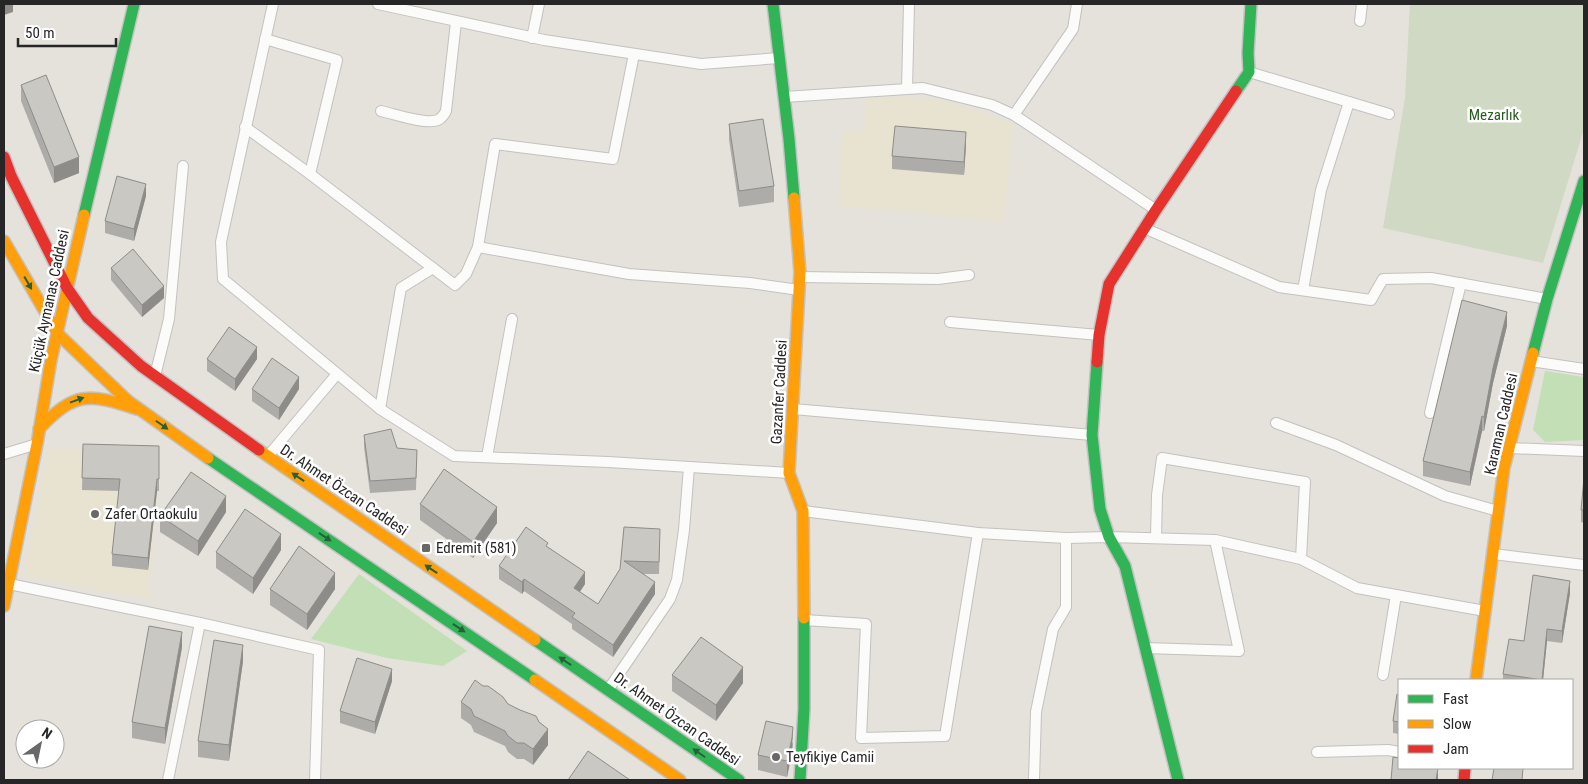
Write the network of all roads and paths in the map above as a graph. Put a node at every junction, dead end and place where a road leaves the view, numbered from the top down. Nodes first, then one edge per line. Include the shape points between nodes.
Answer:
1 (134, 4) edge
2 (273, 4) edge
3 (378, 4) edge
4 (539, 4) edge
5 (773, 4) edge
6 (908, 4) edge
7 (1077, 4) edge
8 (1251, 4) edge
9 (1362, 4) edge
10 (1360, 21) dead end
11 (456, 22) junction
12 (532, 38) junction
13 (265, 39) junction
14 (634, 54) junction
15 (779, 58) junction
16 (1250, 72) junction
17 (907, 89) junction
18 (784, 97) junction
19 (1349, 102) junction
20 (381, 111) dead end
21 (1389, 114) dead end
22 (1014, 115) junction
23 (245, 127) junction
24 (4, 157) edge
25 (183, 166) dead end
26 (310, 174) junction
27 (1584, 182) edge
28 (1580, 209) edge
29 (1156, 210) junction
30 (1144, 228) junction
31 (4, 241) edge
32 (478, 247) junction
33 (433, 268) junction
34 (969, 275) dead end
35 (800, 277) junction
36 (1461, 283) junction
37 (67, 288) junction
38 (799, 290) junction
39 (1303, 290) junction
40 (1547, 299) junction
41 (512, 319) dead end
42 (950, 322) dead end
43 (58, 334) junction
44 (1099, 335) junction
45 (1531, 361) junction
46 (1584, 369) edge
47 (337, 374) junction
48 (155, 376) junction
49 (380, 409) junction
50 (793, 409) junction
51 (144, 412) junction
52 (1430, 413) dead end
53 (1276, 423) dead end
54 (39, 429) junction
55 (1092, 435) junction
56 (37, 444) junction
57 (1509, 448) junction
58 (1584, 451) edge
59 (4, 454) edge
60 (268, 456) junction
61 (487, 457) junction
62 (689, 467) junction
63 (789, 473) junction
64 (804, 511) junction
65 (1498, 511) junction
66 (978, 533) junction
67 (1109, 537) junction
68 (1066, 538) junction
69 (1156, 538) junction
70 (1215, 540) junction
71 (1493, 554) junction
72 (1301, 559) junction
73 (1584, 565) edge
74 (9, 584) junction
75 (1396, 595) junction
76 (4, 606) edge
77 (1485, 611) junction
78 (804, 620) junction
79 (200, 623) junction
80 (1145, 648) junction
81 (1384, 675) dead end
82 (1476, 679) edge
83 (608, 690) junction
84 (1317, 752) dead end
85 (1398, 752) edge
86 (168, 780) edge
87 (315, 780) edge
88 (680, 780) edge
89 (740, 780) edge
90 (800, 780) edge
91 (1034, 780) edge
92 (1178, 780) edge

1 - 37 main road, Küçük Aymanas Caddesi
2 - 13 street
3 - 11 street
4 - 12 street
5 - 15 main road, Gazanfer Caddesi
6 - 17 street
7 - 22 street via 1073,29
8 - 16 main road
9 - 10 street
11 - 12 street
11 - 20 street via 443,117 424,121
12 - 14 street
13 - 23 street
13 - 26 street via 337,60
14 - 15 street via 701,64
14 - 32 street via 613,159 495,144
15 - 18 main road, Gazanfer Caddesi
16 - 19 street
16 - 29 main road
17 - 18 street
17 - 22 street via 923,88 992,105
18 - 35 main road, Gazanfer Caddesi
19 - 21 street
19 - 39 street via 1321,190
22 - 29 street
23 - 26 street
23 - 47 street via 221,242 223,279
24 - 37 main road, Dr. Ahmet Özcan Caddesi
25 - 48 street via 168,318
26 - 33 street
27 - 28 main road, Karaman Caddesi
28 - 40 main road, Karaman Caddesi
29 - 30 main road
30 - 39 street via 1278,287
30 - 44 main road via 1110,284
31 -> 43 main road
32 - 33 street via 466,274 455,285
32 - 38 street via 630,274
33 - 49 street via 401,288
34 - 35 street via 938,279
35 - 38 main road, Gazanfer Caddesi
36 - 39 street via 1431,278 1383,279 1371,300
36 - 40 street
36 - 52 street
37 - 43 main road, Küçük Aymanas Caddesi
37 - 48 main road, Dr. Ahmet Özcan Caddesi via 88,318
38 - 50 main road, Gazanfer Caddesi
40 - 45 main road, Karaman Caddesi
41 - 61 street
42 - 44 street
43 - 51 main road
43 - 54 main road, Küçük Aymanas Caddesi
44 - 55 main road
45 - 46 street
45 - 57 main road, Karaman Caddesi
47 - 49 street
47 - 60 street
48 - 60 main road, Dr. Ahmet Özcan Caddesi
49 - 61 street via 454,456
50 - 55 street
50 - 63 main road, Gazanfer Caddesi
54 -> 51 main road via 65,404 84,397 108,399
51 -> 88 main road
53 - 65 street via 1336,445 1445,496
54 - 56 main road, Küçük Aymanas Caddesi
55 - 67 main road via 1100,508
56 - 59 street
56 - 74 main road, Küçük Aymanas Caddesi
57 - 58 street
57 - 65 main road, Karaman Caddesi
83 -> 60 main road, Dr. Ahmet Özcan Caddesi
61 - 62 street
62 - 63 street
62 - 83 street via 682,547 670,600
63 - 64 main road, Gazanfer Caddesi
64 - 66 street
64 - 78 main road, Gazanfer Caddesi
65 - 71 main road, Karaman Caddesi
66 - 68 street
66 - 78 street via 946,736 861,738 866,624
67 - 68 street
67 - 69 street
67 - 80 main road via 1125,566
68 - 91 street via 1066,607 1053,628 1036,712
69 - 70 street
69 - 72 street via 1162,458 1306,482
70 - 72 street
70 - 80 street via 1239,651
71 - 73 street
71 - 77 main road, Karaman Caddesi
72 - 75 street via 1357,588
74 - 76 main road, Küçük Aymanas Caddesi
74 - 79 street
75 - 77 street
75 - 81 street
77 - 82 main road, Karaman Caddesi
78 - 90 main road, Gazanfer Caddesi
79 - 86 street
79 - 87 street via 319,650
80 - 92 main road
89 -> 83 main road, Dr. Ahmet Özcan Caddesi
84 - 85 street

